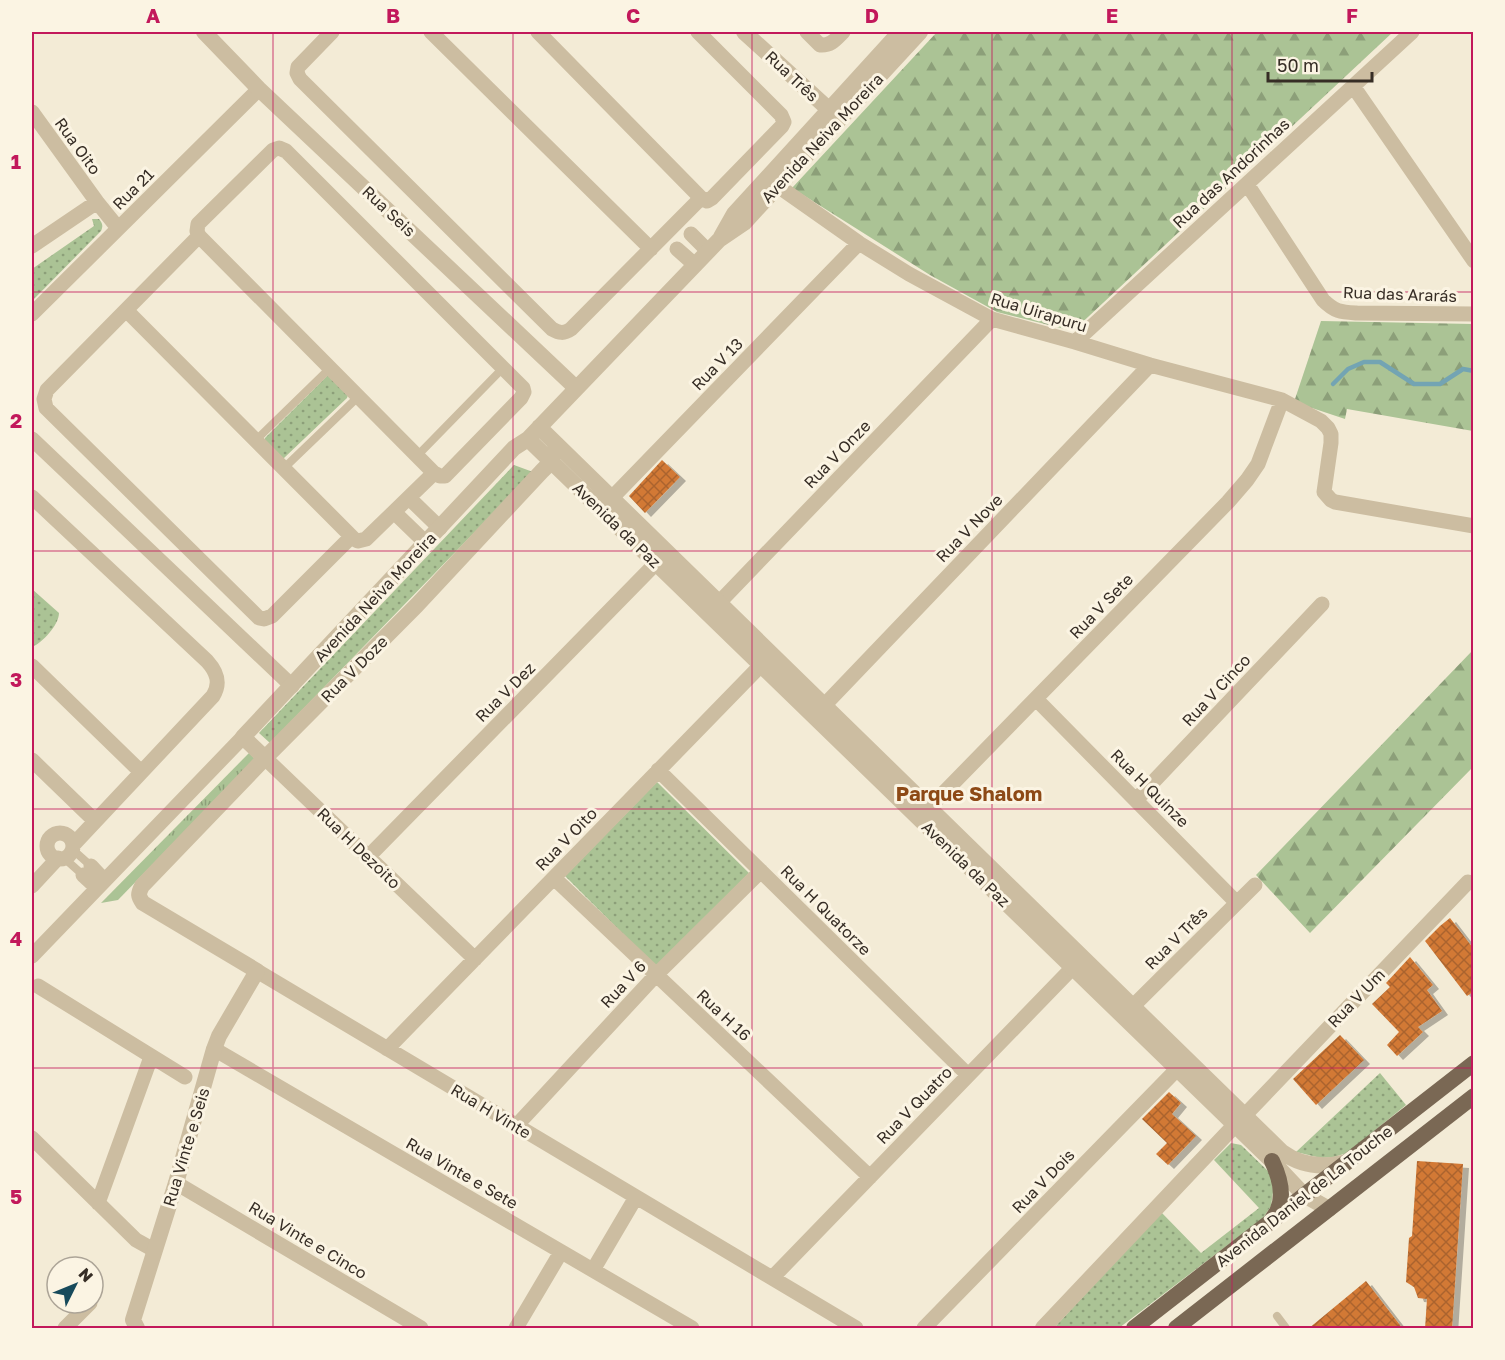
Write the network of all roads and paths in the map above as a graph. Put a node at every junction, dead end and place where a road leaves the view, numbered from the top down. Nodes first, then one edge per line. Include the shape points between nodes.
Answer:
1 (204, 32) edge
2 (332, 32) edge
3 (431, 32) edge
4 (538, 32) edge
5 (698, 32) edge
6 (744, 32) edge
7 (807, 32) edge
8 (843, 32) edge
9 (900, 32) edge
10 (921, 32) edge
11 (1412, 32) edge
12 (1353, 86) junction
13 (259, 89) junction
14 (32, 112) edge
15 (834, 114) junction
16 (1247, 183) junction
17 (778, 186) junction
18 (701, 198) junction
19 (97, 202) junction
20 (678, 221) junction
21 (118, 228) junction
22 (691, 234) joint
23 (199, 236) junction
24 (663, 236) junction
25 (859, 243) junction
26 (713, 245) junction
27 (32, 246) edge
28 (651, 249) junction
29 (677, 249) joint
30 (1473, 261) edge
31 (694, 265) junction
32 (126, 310) junction
33 (32, 314) edge
34 (1473, 314) edge
35 (992, 319) junction
36 (1074, 342) junction
37 (1150, 365) junction
38 (330, 368) junction
39 (503, 368) junction
40 (576, 388) junction
41 (359, 396) junction
42 (1282, 400) junction
43 (533, 433) junction
44 (32, 439) edge
45 (255, 441) junction
46 (556, 445) junction
47 (417, 456) junction
48 (551, 462) junction
49 (283, 469) junction
50 (434, 473) junction
51 (32, 497) edge
52 (409, 498) junction
53 (606, 504) junction
54 (394, 512) junction
55 (1473, 526) edge
56 (440, 528) junction
57 (351, 537) junction
58 (426, 543) junction
59 (662, 558) junction
60 (1322, 604) dead end
61 (713, 608) junction
62 (766, 659) junction
63 (32, 666) edge
64 (292, 686) junction
65 (1036, 699) junction
66 (819, 711) junction
67 (243, 737) junction
68 (265, 758) junction
69 (32, 760) edge
70 (658, 770) junction
71 (141, 772) junction
72 (1136, 800) junction
73 (924, 813) junction
74 (95, 822) junction
75 (67, 852) junction
76 (368, 857) junction
77 (87, 871) junction
78 (760, 871) junction
79 (554, 878) junction
80 (1468, 882) dead end
81 (101, 884) junction
82 (1255, 885) dead end
83 (32, 886) edge
84 (142, 886) joint
85 (1237, 903) junction
86 (32, 956) edge
87 (475, 959) junction
88 (1078, 962) junction
89 (256, 971) junction
90 (656, 975) junction
91 (38, 986) dead end
92 (1128, 1011) junction
93 (214, 1049) junction
94 (387, 1049) junction
95 (151, 1057) junction
96 (1473, 1063) edge
97 (1182, 1064) junction
98 (968, 1075) junction
99 (185, 1077) dead end
100 (1473, 1095) edge
101 (1240, 1120) junction
102 (516, 1126) junction
103 (32, 1138) edge
104 (1272, 1161) junction
105 (1347, 1162) junction
106 (870, 1177) junction
107 (176, 1183) junction
108 (1304, 1195) junction
109 (636, 1197) junction
110 (98, 1203) junction
111 (1329, 1209) junction
112 (1269, 1222) junction
113 (154, 1250) junction
114 (561, 1252) junction
115 (593, 1270) junction
116 (772, 1278) junction
117 (79, 1315) edge
118 (1277, 1316) dead end
119 (65, 1329) edge
120 (137, 1329) edge
121 (421, 1329) edge
122 (516, 1329) edge
123 (692, 1329) edge
124 (856, 1329) edge
125 (924, 1329) edge
126 (1043, 1329) edge
127 (1134, 1329) edge
128 (1176, 1329) edge
129 (1286, 1329) edge

1 - 13 street, Rua Seis
2 - 28 street via 297,67 300,79 552,329 561,333 571,330
3 - 28 street
4 - 18 street
5 - 18 street via 784,122 712,198
6 - 15 street, Rua Três
7 - 8 street via 820,45 827,46
9 - 15 street, Avenida Neiva Moreira
10 - 15 street, Avenida Neiva Moreira
11 - 12 street, Rua das Andorinhas
12 - 16 street, Rua das Andorinhas
12 - 30 street
13 - 21 street, Rua 21
13 - 40 street, Rua Seis
14 - 19 street, Rua Oito
15 - 17 street, Avenida Neiva Moreira
15 - 26 street, Avenida Neiva Moreira via 734,214
16 - 34 street, Rua das Ararás via 1331,308 1357,313
16 - 36 street, Rua das Andorinhas
17 - 25 street, Rua Uirapuru
17 - 26 street, Avenida Neiva Moreira via 744,223
18 - 20 street
19 - 21 street, Rua Oito
19 - 27 street
20 - 22 lane
20 - 24 street
21 - 33 street, Rua 21
22 - 26 street
23 - 32 street
23 - 38 street
23 - 39 street via 198,224 273,150 282,149
24 - 28 street
24 - 29 lane
25 - 35 street, Rua Uirapuru
25 - 53 street, Rua V 13
26 - 31 street, Avenida Neiva Moreira
29 - 31 street
31 - 40 street, Avenida Neiva Moreira
32 - 45 street
32 - 57 street via 47,390 46,408 259,618 272,616
35 - 36 street, Rua Uirapuru
35 - 61 street, Rua V Onze
36 - 37 street, Rua Uirapuru
37 - 42 street, Rua Uirapuru
37 - 66 street, Rua V Nove
38 - 41 street
38 - 45 lane
39 - 47 lane
39 - 50 street via 523,388 523,395 446,474 442,477
40 - 43 street, Avenida Neiva Moreira
41 - 47 street
41 - 49 lane
42 - 55 street, Rua Uirapuru via 1321,421 1331,434 1324,492 1331,500
42 - 65 street, Rua V Sete via 1258,464 1247,480
43 - 46 street, Avenida da Paz
43 - 48 street, Avenida da Paz
43 - 56 street, Avenida Neiva Moreira via 514,448
44 - 64 street
45 - 49 street
46 - 48 street, Rua V Doze
46 - 53 street, Avenida da Paz
47 - 50 street
48 - 53 street, Avenida da Paz
48 - 68 street, Rua V Doze
49 - 57 street
50 - 52 street
51 - 71 street via 215,671 217,684 213,696
52 - 54 street
52 - 56 street
53 - 59 street, Avenida da Paz
54 - 57 street via 366,539 358,541
54 - 58 street
56 - 58 street, Avenida Neiva Moreira
58 - 64 street, Avenida Neiva Moreira
59 - 61 street, Avenida da Paz
59 - 76 street, Rua V Dez
60 - 72 street, Rua V Cinco
61 - 62 street, Avenida da Paz
62 - 66 street, Avenida da Paz
62 - 70 street, Rua V Oito
63 - 71 street
64 - 67 street, Avenida Neiva Moreira
65 - 72 street, Rua H Quinze
65 - 73 street, Rua V Sete
66 - 73 street, Avenida da Paz
67 - 68 street, Rua H Dezoito
67 - 81 street, Avenida Neiva Moreira
68 - 76 street, Rua H Dezoito
68 - 84 street, Rua V Doze
69 - 74 street
70 - 78 street, Rua H Quatorze
70 - 79 street, Rua V Oito
71 - 74 street
72 - 85 street, Rua H Quinze
73 - 88 street, Avenida da Paz
74 - 75 street
75 - 77 lane
75 - 77 lane
75 - 83 street
76 - 87 street, Rua H Dezoito
77 - 81 street
78 - 90 street, Rua V 6
78 - 98 street, Rua H Quatorze
79 - 87 street, Rua V Oito
79 - 90 street, Rua H 16
80 - 101 street, Rua V Um
81 - 86 street, Avenida Neiva Moreira
82 - 85 street, Rua V Três
84 - 89 street, Rua H Vinte via 138,893 143,903
85 - 92 street, Rua V Três
87 - 94 street, Rua V Oito
88 - 92 street, Avenida da Paz
88 - 98 street, Rua V Quatro
89 - 93 street, Rua Vinte e Seis
89 - 94 street, Rua H Vinte
90 - 102 street, Rua V 6
90 - 106 street, Rua H 16
91 - 95 street
92 - 97 street, Avenida da Paz
93 - 107 street, Rua Vinte e Seis
93 - 114 street, Rua Vinte e Sete
94 - 102 street, Rua H Vinte
95 - 99 street
95 - 110 street
96 - 105 main road, Avenida Daniel de La Touche
97 - 101 street, Avenida da Paz
97 - 125 street, Rua V Dois
98 - 106 street, Rua V Quatro
100 - 111 main road, Avenida Daniel de La Touche
101 - 104 street, Avenida da Paz
101 - 105 street, Avenida da Paz via 1302,1163
101 - 126 street, Rua V Um
102 - 109 street, Rua H Vinte
103 - 110 street
104 - 108 street, Avenida da Paz
104 - 112 main road via 1279,1176 1281,1196 1278,1212
105 - 108 main road, Avenida Daniel de La Touche
106 - 116 street, Rua V Quatro
107 - 113 street, Rua Vinte e Seis
107 - 121 street, Rua Vinte e Cinco
108 - 111 street, Avenida da Paz
108 - 112 main road, Avenida Daniel de La Touche
109 - 115 street
109 - 116 street, Rua H Vinte
110 - 113 street via 136,1240
111 - 128 main road, Avenida Daniel de La Touche
112 - 127 main road, Avenida Daniel de La Touche
113 - 120 street, Rua Vinte e Seis via 133,1320
114 - 115 street, Rua Vinte e Sete
114 - 122 street
115 - 123 street, Rua Vinte e Sete
116 - 124 street, Rua H Vinte
117 - 119 street
118 - 129 lane

